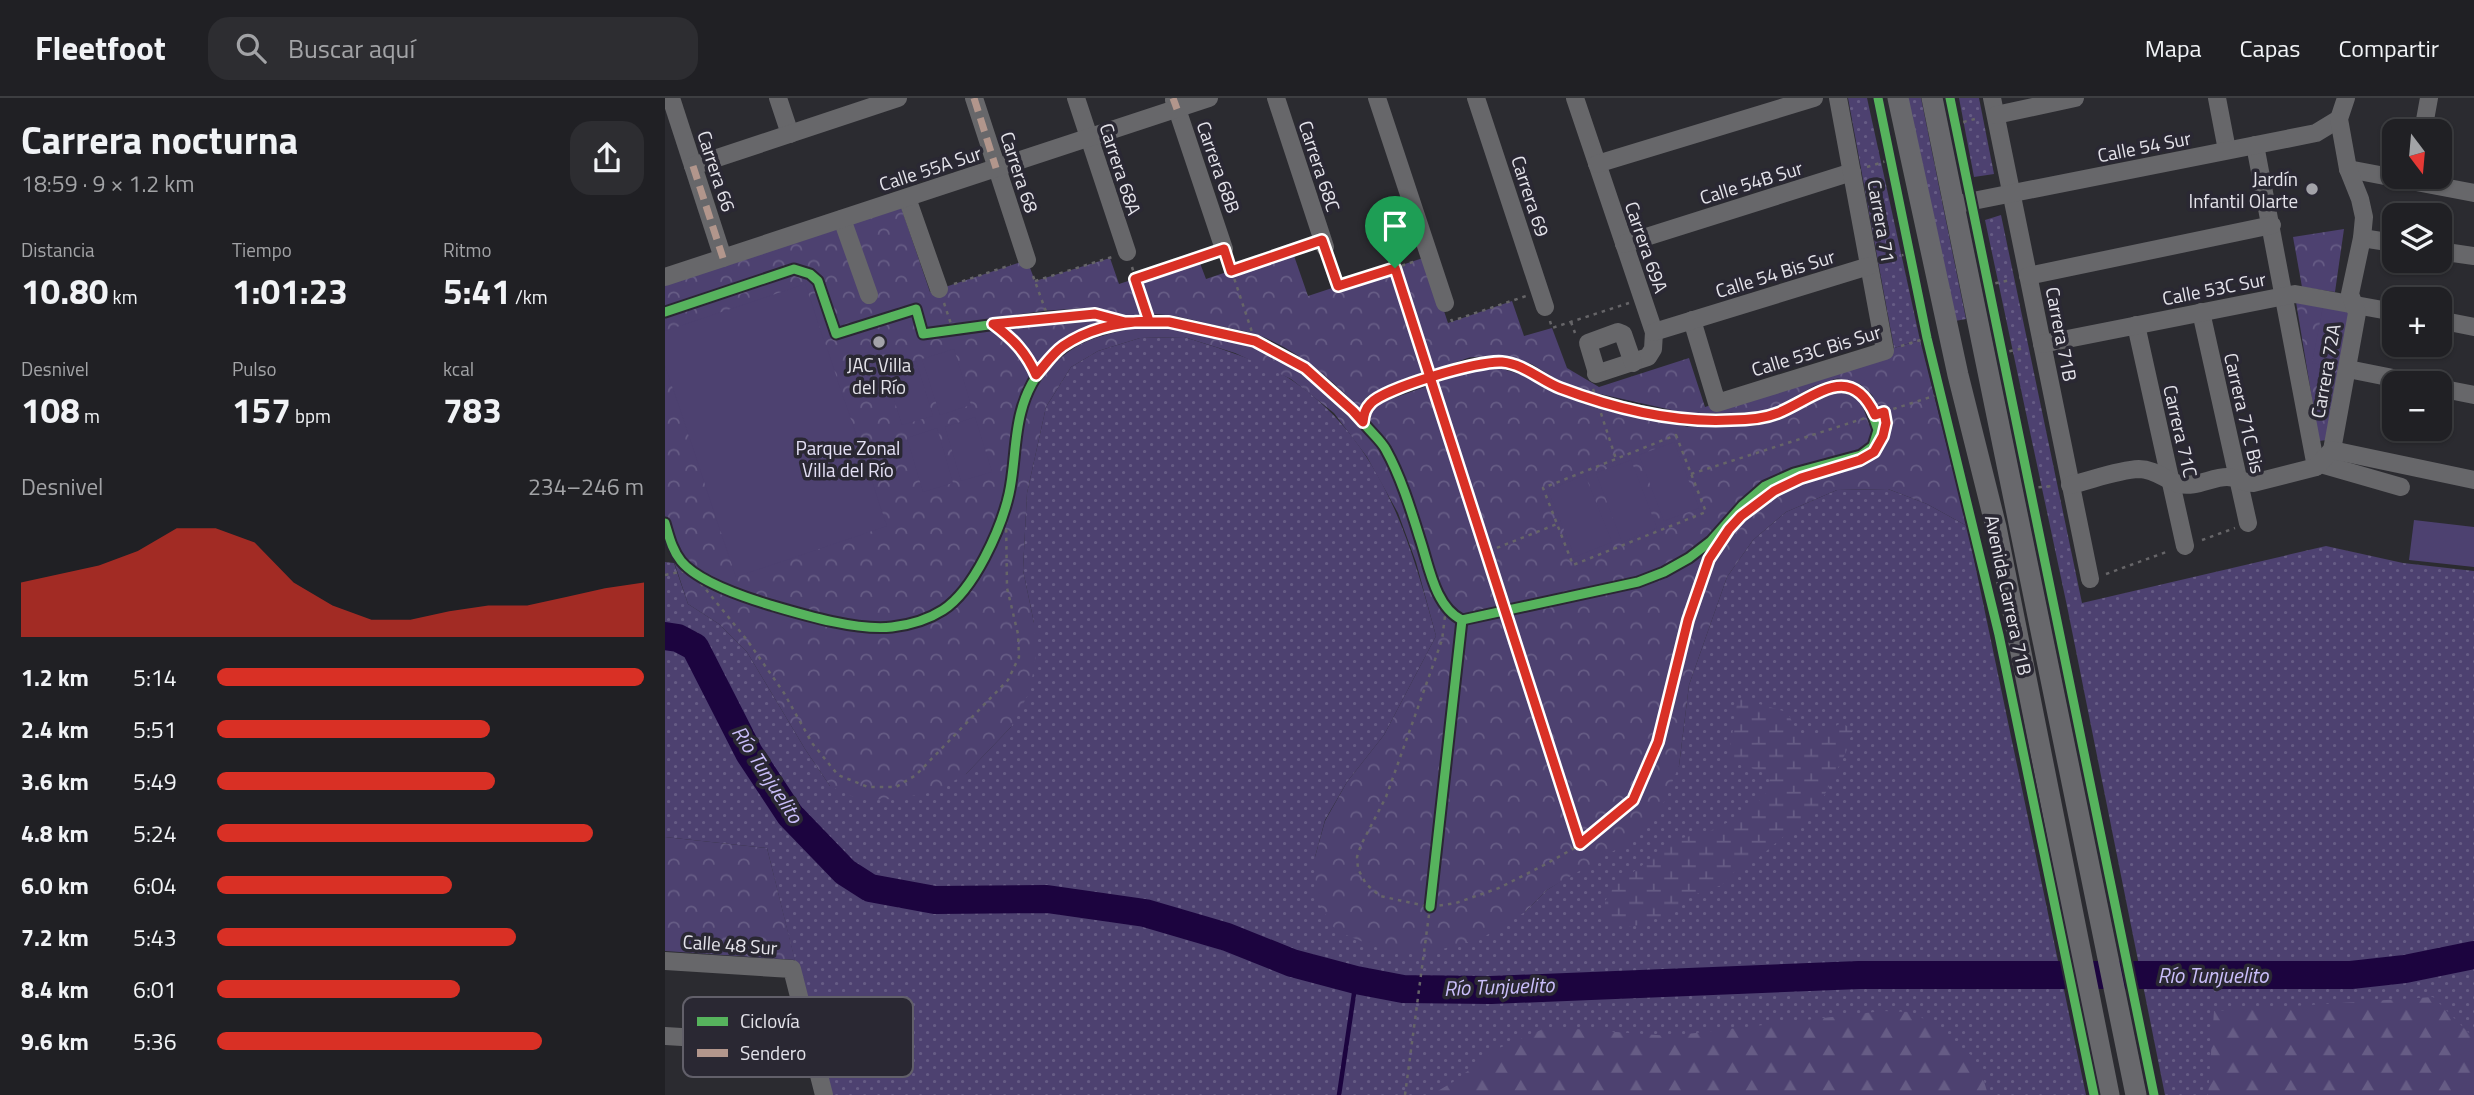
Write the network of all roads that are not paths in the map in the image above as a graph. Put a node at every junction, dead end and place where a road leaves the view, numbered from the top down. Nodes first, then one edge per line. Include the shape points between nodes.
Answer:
1 (671, 98) edge
2 (778, 98) edge
3 (898, 98) edge
4 (974, 98) edge
5 (1076, 98) edge
6 (1209, 98) edge
7 (1276, 98) edge
8 (1377, 98) edge
9 (1476, 98) edge
10 (1574, 98) edge
11 (1814, 98) edge
12 (1838, 98) edge
13 (1898, 98) edge
14 (1932, 98) edge
15 (2075, 98) edge
16 (2217, 98) edge
17 (2346, 98) edge
18 (2429, 98) edge
19 (872, 102) edge
20 (1175, 103) edge
21 (1994, 106) edge
22 (2339, 119) junction
23 (2425, 119) edge
24 (790, 134) junction
25 (1089, 138) junction
26 (2255, 145) junction
27 (2227, 150) junction
28 (1597, 164) junction
29 (693, 166) junction
30 (996, 168) junction
31 (2348, 169) junction
32 (1852, 172) junction
33 (2382, 174) edge
34 (2452, 188) edge
35 (2474, 193) edge
36 (2012, 194) junction
37 (907, 198) junction
38 (1953, 205) junction
39 (842, 219) junction
40 (2272, 225) junction
41 (2362, 238) junction
42 (2382, 241) edge
43 (1323, 244) road end
44 (1624, 244) junction
45 (1224, 249) road end
46 (1127, 252) road end
47 (2452, 253) edge
48 (2474, 256) edge
49 (723, 258) junction
50 (1027, 260) road end
51 (1869, 266) junction
52 (665, 276) edge
53 (2028, 276) junction
54 (939, 289) road end
55 (869, 295) dead end
56 (2285, 296) junction
57 (1542, 299) road end
58 (1445, 303) dead end
59 (2355, 305) junction
60 (2382, 310) edge
61 (2201, 312) junction
62 (1692, 320) junction
63 (2452, 323) edge
64 (2136, 325) junction
65 (2474, 327) edge
66 (1654, 332) junction
67 (2042, 344) junction
68 (1885, 351) joint
69 (1633, 363) junction
70 (2348, 369) junction
71 (2382, 376) edge
72 (2452, 391) edge
73 (2474, 395) edge
74 (2323, 460) junction
75 (2170, 478) junction
76 (2238, 479) junction
77 (2474, 480) edge
78 (2070, 485) junction
79 (2401, 487) dead end
80 (2248, 523) dead end
81 (2185, 546) dead end
82 (2089, 579) dead end
83 (665, 961) edge
84 (799, 997) edge
85 (665, 1036) edge
86 (683, 1037) edge
87 (820, 1077) edge
88 (824, 1095) edge
89 (2109, 1095) edge
90 (2136, 1095) edge

1 - 29 street, Carrera 66
2 - 24 street
3 - 19 street
4 - 30 street, Carrera 68
5 - 25 street, Carrera 68A
6 - 20 street, Calle 55A Sur
7 - 43 street, Carrera 68C
8 - 58 street
9 - 57 street, Carrera 69
10 - 28 street, Carrera 69A
11 - 28 street
12 - 32 street, Carrera 71
13 - 89 main road, Avenida Carrera 71B via 1996,527
14 - 38 main road, Avenida Carrera 71B
15 - 21 street
16 - 27 street
17 - 22 street, Carrera 72A
18 - 23 street
19 - 24 street
20 - 25 street, Calle 55A Sur
20 - 45 street, Carrera 68B
21 - 36 street, Carrera 71B
22 - 26 street, Calle 54 Sur via 2316,133
22 - 31 street, Carrera 72A
24 - 29 street
25 - 30 street, Calle 55A Sur
25 - 46 street, Carrera 68A
26 - 27 street, Calle 54 Sur
26 - 40 street
27 - 36 street, Calle 54 Sur
28 - 44 street, Carrera 69A
29 - 49 street, Carrera 66
30 - 37 street, Calle 55A Sur
30 - 50 street, Carrera 68
31 - 33 street
31 - 41 street, Carrera 72A via 2364,217
32 - 44 street, Calle 54B Sur
32 - 51 street, Carrera 71
34 - 35 street
36 - 38 street, Calle 54 Sur
36 - 53 street, Carrera 71B
37 - 39 street, Calle 55A Sur
37 - 54 street
38 - 90 main road, Avenida Carrera 71B
39 - 49 street, Calle 55A Sur
39 - 55 street
40 - 53 street
40 - 56 street
41 - 42 street
41 - 59 street, Carrera 72A via 2350,294
44 - 66 street, Carrera 69A
47 - 48 street
49 - 52 street, Calle 55A Sur
51 - 62 street, Calle 54 Bis Sur
51 - 68 street, Carrera 71
53 - 67 street, Carrera 71B
56 - 59 street, Calle 53C Sur
56 - 61 street, Calle 53C Sur
56 - 74 street
59 - 60 street, Calle 53C Sur
59 - 70 street, Carrera 72A
61 - 64 street, Calle 53C Sur
61 - 76 street, Carrera 71C Bis
62 - 66 street, Calle 54 Bis Sur
62 - 68 street, Calle 53C Bis Sur via 1717,403
63 - 65 street
64 - 67 street, Calle 53C Sur
64 - 75 street, Carrera 71C
66 - 69 street via 1648,357
67 - 78 street, Carrera 71B
69 - 69 street via 1597,373 1588,343 1623,334
70 - 71 street
70 - 74 street, Carrera 72A
72 - 73 street
74 - 76 street via 2253,483
74 - 77 street
74 - 79 street
75 - 76 street via 2187,485
75 - 78 street via 2138,469
75 - 81 street, Carrera 71C
76 - 80 street, Carrera 71C Bis
78 - 82 street, Carrera 71B
83 - 84 street, Calle 48 Sur via 792,969
85 - 86 street
87 - 88 street

